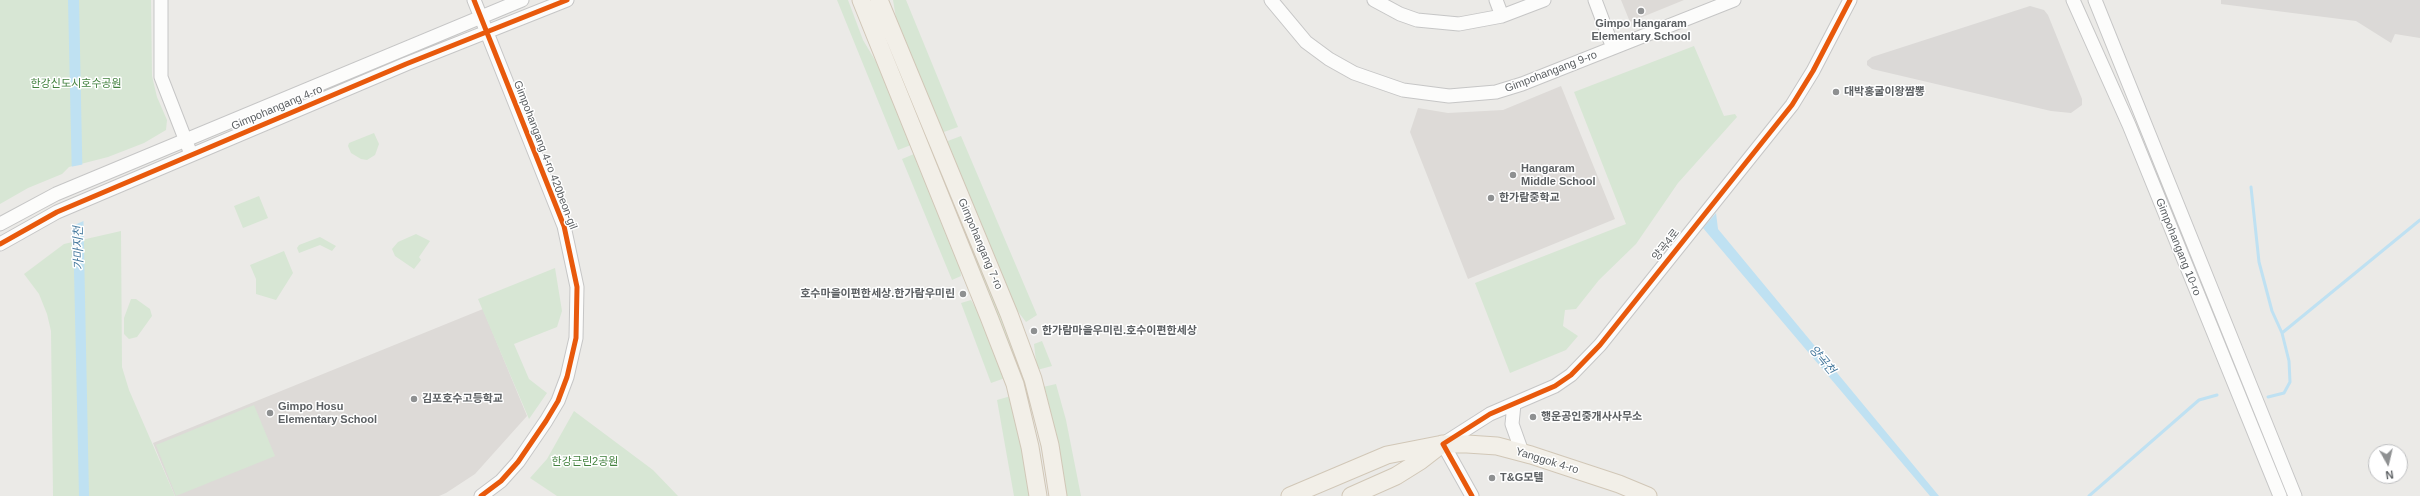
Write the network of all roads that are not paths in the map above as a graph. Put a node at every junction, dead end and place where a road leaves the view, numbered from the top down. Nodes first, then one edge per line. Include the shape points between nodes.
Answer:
1 (161, 0) edge
2 (470, 0) edge
3 (474, 0) edge
4 (522, 0) edge
5 (567, 0) edge
6 (855, 0) edge
7 (861, 0) edge
8 (1271, 0) edge
9 (1496, 0) edge
10 (1544, 0) edge
11 (1595, 0) edge
12 (1734, 0) edge
13 (1850, 0) edge
14 (2073, 0) edge
15 (2095, 0) edge
16 (1382, 1) edge
17 (881, 3) edge
18 (1502, 16) junction
19 (480, 17) junction
20 (486, 34) junction
21 (876, 40) junction
22 (1613, 48) junction
23 (186, 142) junction
24 (191, 156) junction
25 (0, 224) edge
26 (0, 244) edge
27 (1514, 404) junction
28 (1443, 444) junction
29 (1522, 452) junction
30 (481, 496) edge
31 (1038, 496) edge
32 (1058, 496) edge
33 (1290, 496) edge
34 (1351, 496) edge
35 (1472, 496) edge
36 (1648, 496) edge
37 (2280, 496) edge
38 (2295, 496) edge

1 - 23 street via 161,77
2 - 19 street
3 - 19 street
4 - 19 street, Gimpohangang 4-ro
5 - 20 street, Gimpohangang 4-ro
6 - 21 main road
7 - 21 main road, Gimpohangang 7-ro
8 - 22 street, Gimpohangang 9-ro via 1306,42 1329,59 1378,83 1428,95 1496,92
9 - 18 street
10 - 18 street
11 - 22 street
12 - 22 street, Gimpohangang 9-ro
13 - 27 street, 양곡4로 via 1792,105 1600,345 1571,375 1555,386
14 - 37 street, Gimpohangang 10-ro via 2129,126
15 - 38 street, Gimpohangang 10-ro
16 - 18 street via 1400,14 1440,24 1479,22
17 - 32 main road, Gimpohangang 7-ro via 1012,321 1033,380
19 - 20 street, Gimpohangang 4-ro 420beon-gil
19 - 23 street, Gimpohangang 4-ro
20 - 24 street, Gimpohangang 4-ro via 406,64
20 - 30 street, Gimpohangang 4-ro 420beon-gil via 564,226 574,264 578,310 575,345 558,400 518,462 501,481
21 - 31 main road, Gimpohangang 7-ro via 1015,384 1030,447
23 - 24 street
23 - 25 street, Gimpohangang 4-ro via 56,194
24 - 26 street, Gimpohangang 4-ro via 57,212
27 - 28 street, 양곡4로 via 1490,414
27 - 29 street via 1512,424
28 - 29 main road, Yanggok 4-ro via 1480,444
28 - 33 main road, Yanggok 4-ro via 1387,455
28 - 34 main road via 1396,476
28 - 35 street
29 - 36 main road, Yanggok 4-ro

